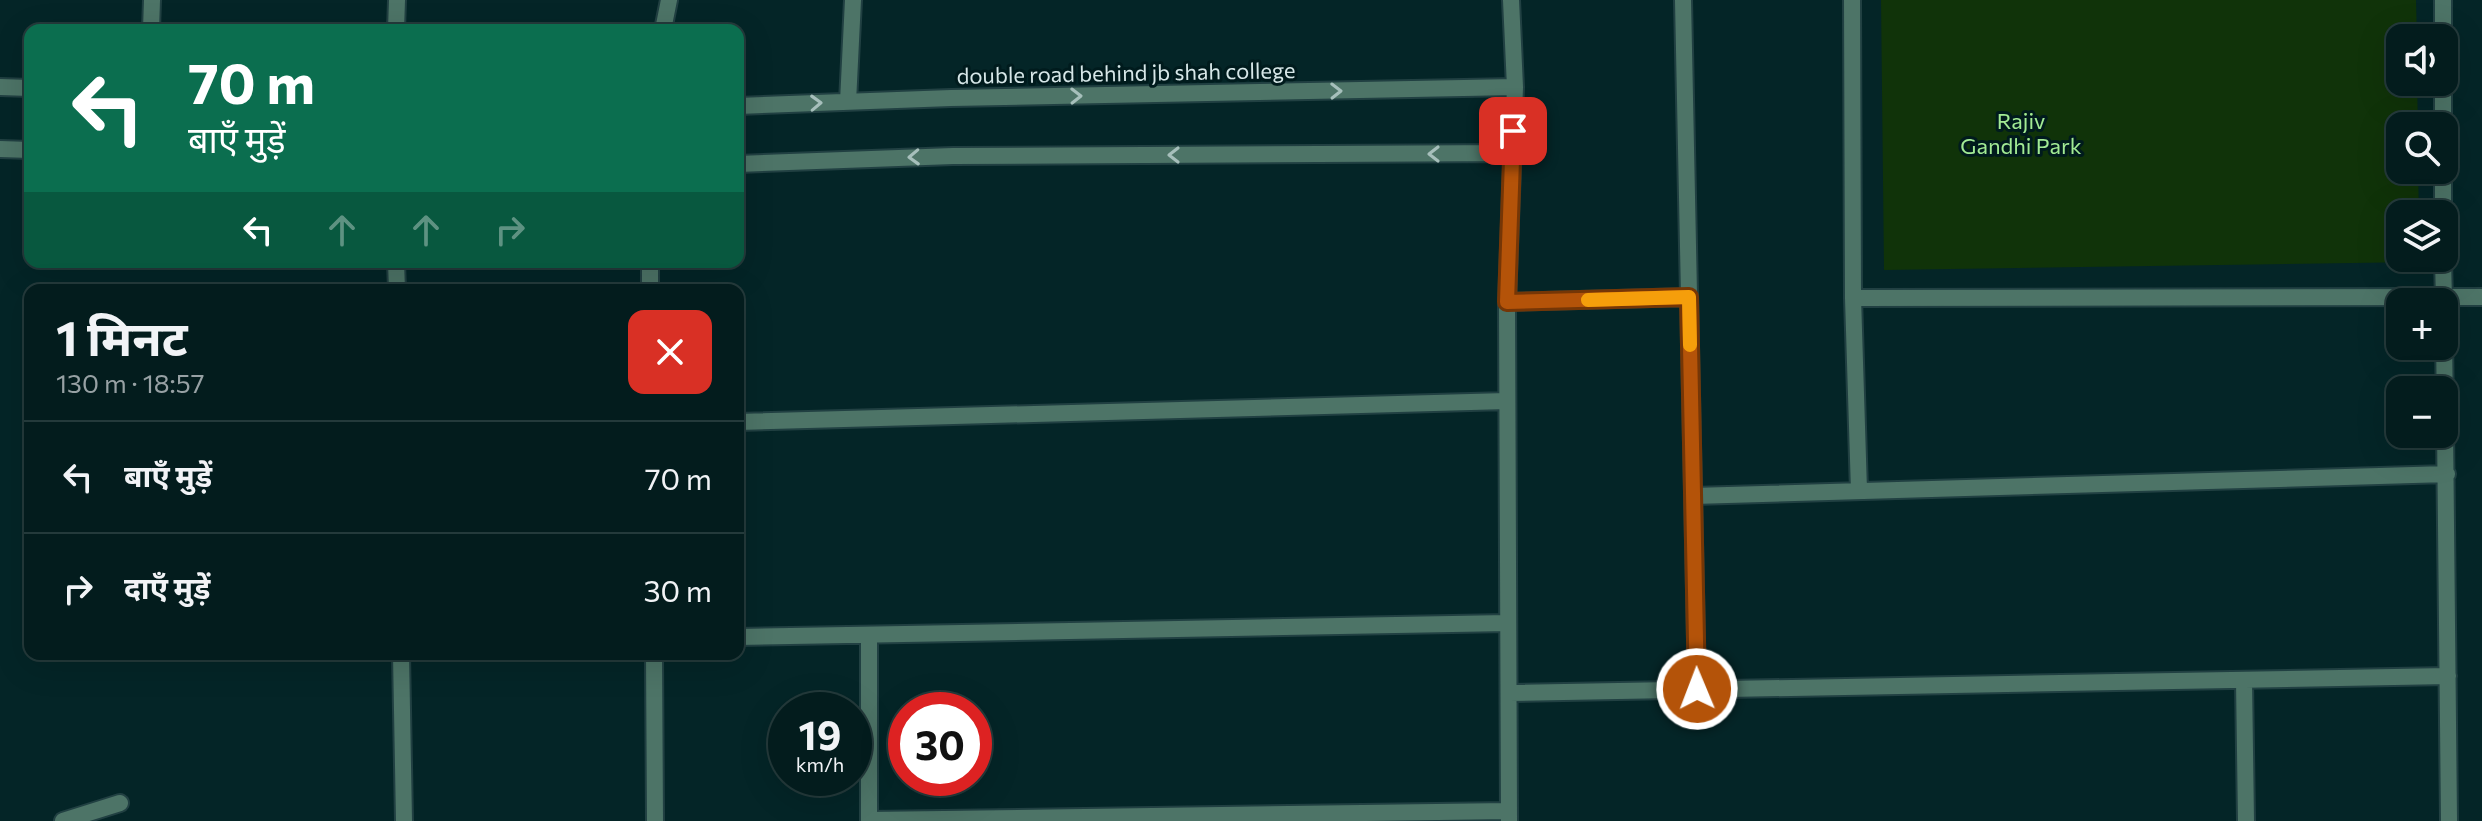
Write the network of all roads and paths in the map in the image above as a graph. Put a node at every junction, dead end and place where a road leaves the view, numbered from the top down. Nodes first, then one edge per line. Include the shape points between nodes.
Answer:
1 (152, 0) edge
2 (397, 0) edge
3 (669, 0) edge
4 (853, 0) edge
5 (1511, 0) edge
6 (1683, 0) edge
7 (1852, 0) edge
8 (2443, 0) edge
9 (151, 24) edge
10 (396, 24) edge
11 (664, 24) edge
12 (2443, 24) edge
13 (0, 87) edge
14 (1515, 87) junction
15 (24, 88) edge
16 (848, 102) junction
17 (744, 106) edge
18 (0, 149) edge
19 (24, 150) edge
20 (1512, 153) junction
21 (744, 164) edge
22 (1689, 297) junction
23 (2482, 297) edge
24 (1853, 298) junction
25 (2458, 298) edge
26 (2386, 299) edge
27 (1507, 302) junction
28 (2445, 360) edge
29 (1507, 401) junction
30 (744, 422) edge
31 (2447, 474) junction
32 (1859, 491) junction
33 (1693, 496) junction
34 (1508, 623) junction
35 (869, 635) junction
36 (744, 637) edge
37 (401, 660) edge
38 (654, 660) edge
39 (2448, 676) junction
40 (2244, 680) junction
41 (1697, 689) junction
42 (1509, 693) junction
43 (120, 803) dead end
44 (1509, 816) edge
45 (869, 820) edge
46 (63, 821) edge
47 (404, 821) edge
48 (655, 821) edge
49 (2246, 821) edge
50 (2449, 821) edge

1 - 9 street
2 - 10 street
3 - 11 street
4 - 16 street
5 - 14 street
6 - 22 street
7 - 24 street
8 - 12 street
13 - 15 street
16 -> 14 street, double road behind jb shah college
14 - 20 street
17 -> 16 street, double road behind jb shah college
18 - 19 street
20 -> 21 street via 953,156
20 - 27 street
22 - 27 street
22 - 33 street
23 - 25 street
24 - 26 street
24 - 32 street
27 - 29 street
28 - 31 street
29 - 30 street
29 - 34 street
31 - 32 street
31 - 39 street
32 - 33 street
33 - 41 street
34 - 35 street
34 - 42 street
35 - 36 street
35 - 45 street
37 - 47 street
38 - 48 street
39 - 40 street
39 - 50 street
40 - 41 street
40 - 49 street
41 - 42 street
42 - 44 street
43 - 46 street
44 - 45 street

